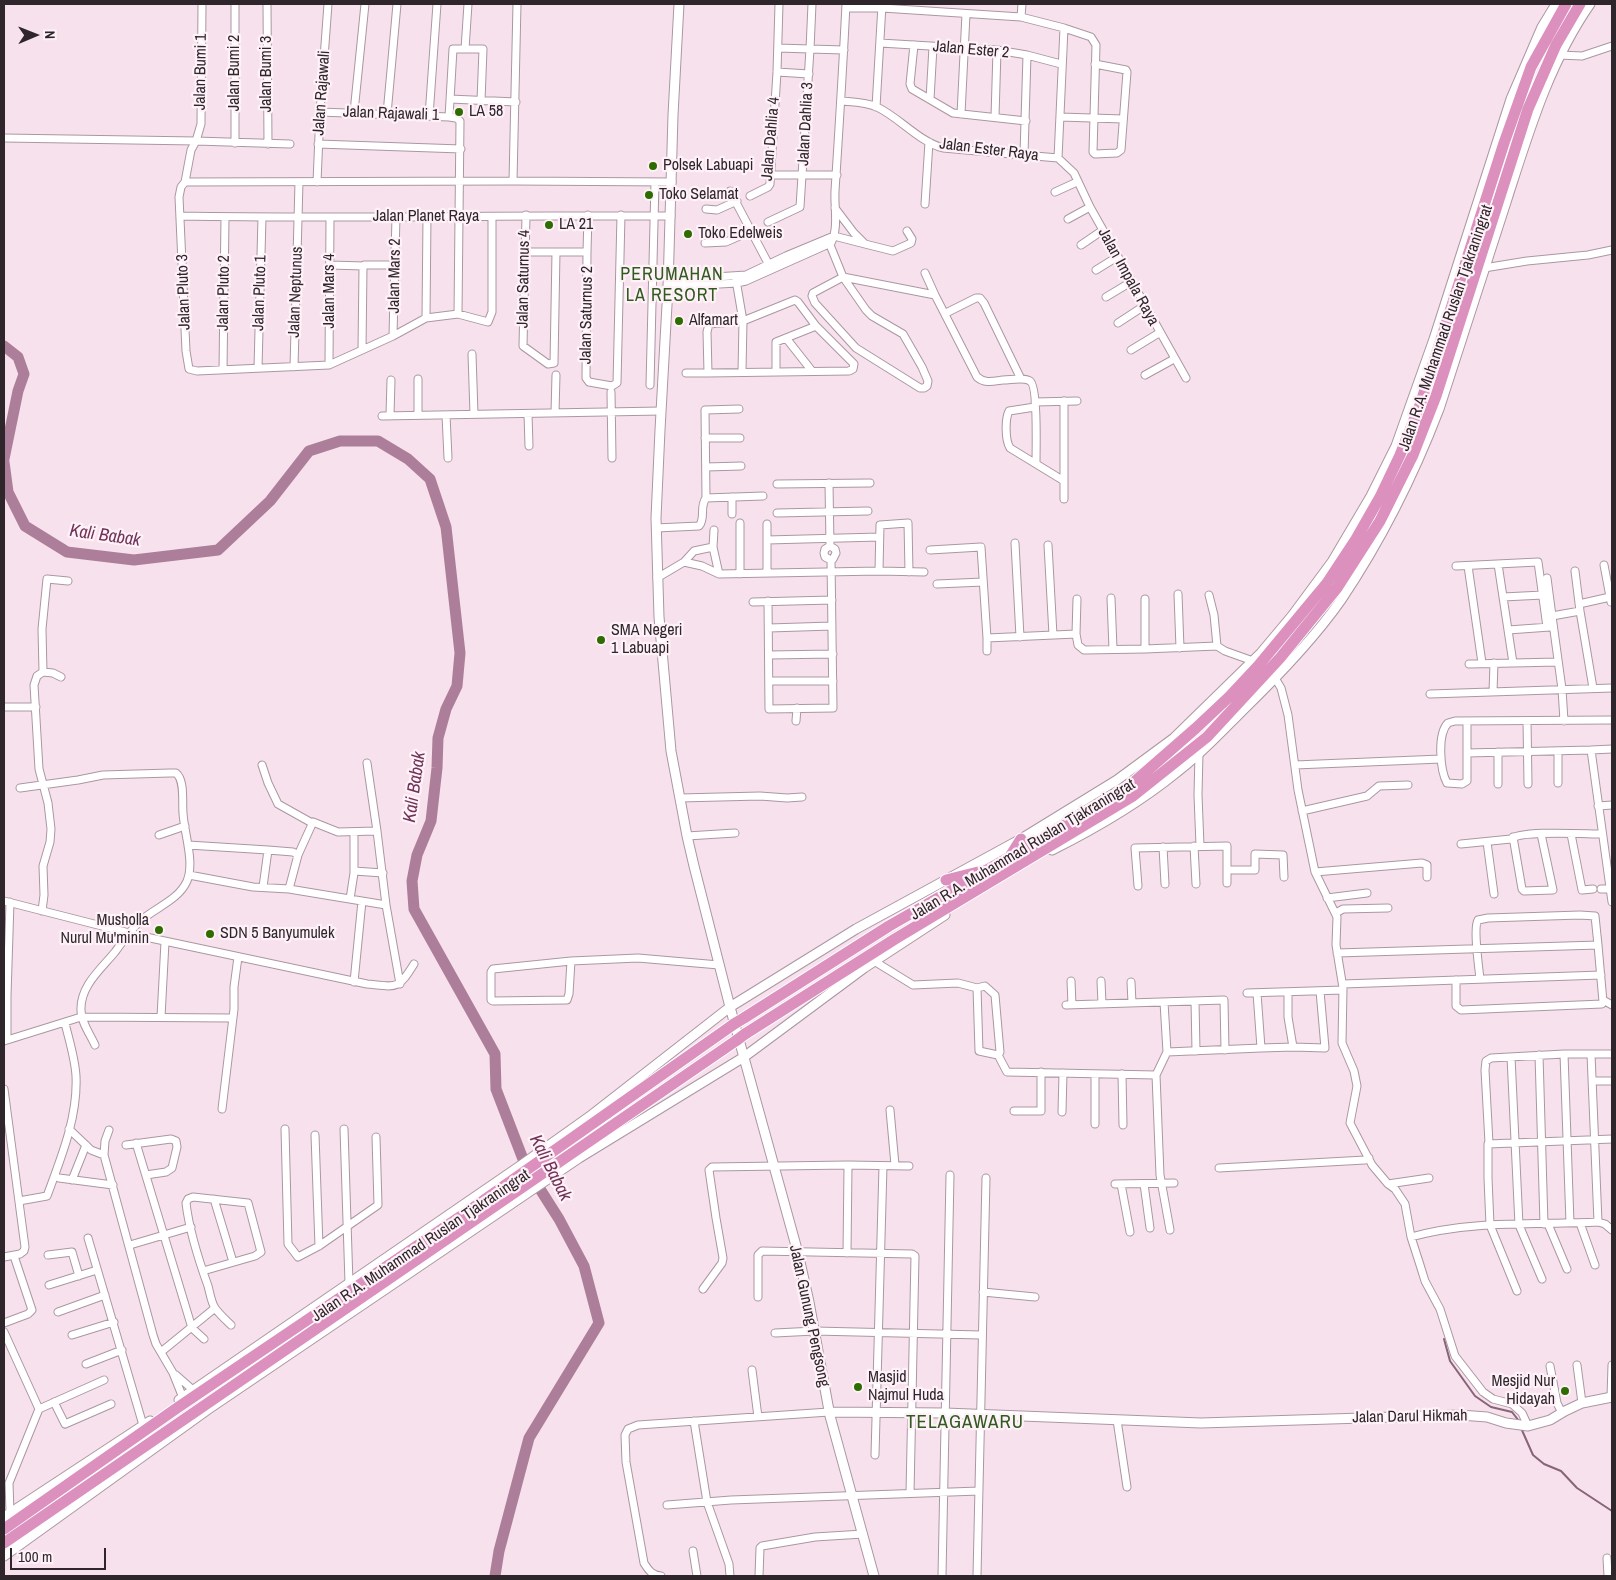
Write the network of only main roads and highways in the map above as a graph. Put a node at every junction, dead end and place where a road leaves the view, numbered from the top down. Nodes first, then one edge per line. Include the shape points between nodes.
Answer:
1 (1566, 4) edge
2 (1580, 4) edge
3 (1021, 839) road end
4 (1046, 854) road end
5 (1010, 857) junction
6 (1026, 859) junction
7 (987, 870) junction
8 (998, 878) junction
9 (946, 880) road end
10 (980, 892) road end
11 (471, 1216) junction
12 (207, 1410) road end
13 (190, 1414) junction
14 (165, 1417) junction
15 (145, 1424) road end
16 (174, 1426) junction
17 (158, 1445) road end
18 (4, 1529) edge
19 (4, 1542) edge

1 - 5 highway, Jalan R.A. Muhammad Ruslan Tjakraningrat via 1531,67 1410,430 1380,497 1356,539 1327,583 1258,666 1196,728 1124,790
2 - 6 highway, Jalan R.A. Muhammad Ruslan Tjakraningrat via 1556,44 1528,109 1436,396 1413,455 1361,552 1337,588 1280,658 1207,737 1133,796
3 - 5 highway
4 - 6 highway
5 - 7 highway, Jalan R.A. Muhammad Ruslan Tjakraningrat
6 - 8 highway, Jalan R.A. Muhammad Ruslan Tjakraningrat
7 - 9 highway
7 - 11 highway, Jalan R.A. Muhammad Ruslan Tjakraningrat, bridge via 889,926 734,1024 563,1139
8 - 10 highway
8 - 11 highway, Jalan R.A. Muhammad Ruslan Tjakraningrat via 741,1037 576,1155
11 - 13 highway, Jalan R.A. Muhammad Ruslan Tjakraningrat via 447,1244
11 - 14 highway, Jalan R.A. Muhammad Ruslan Tjakraningrat via 180,1403
12 - 13 highway
13 - 16 highway, Jalan R.A. Muhammad Ruslan Tjakraningrat
14 - 15 highway
14 - 18 highway, Jalan R.A. Muhammad Ruslan Tjakraningrat
16 - 17 highway
16 - 19 highway, Jalan R.A. Muhammad Ruslan Tjakraningrat

